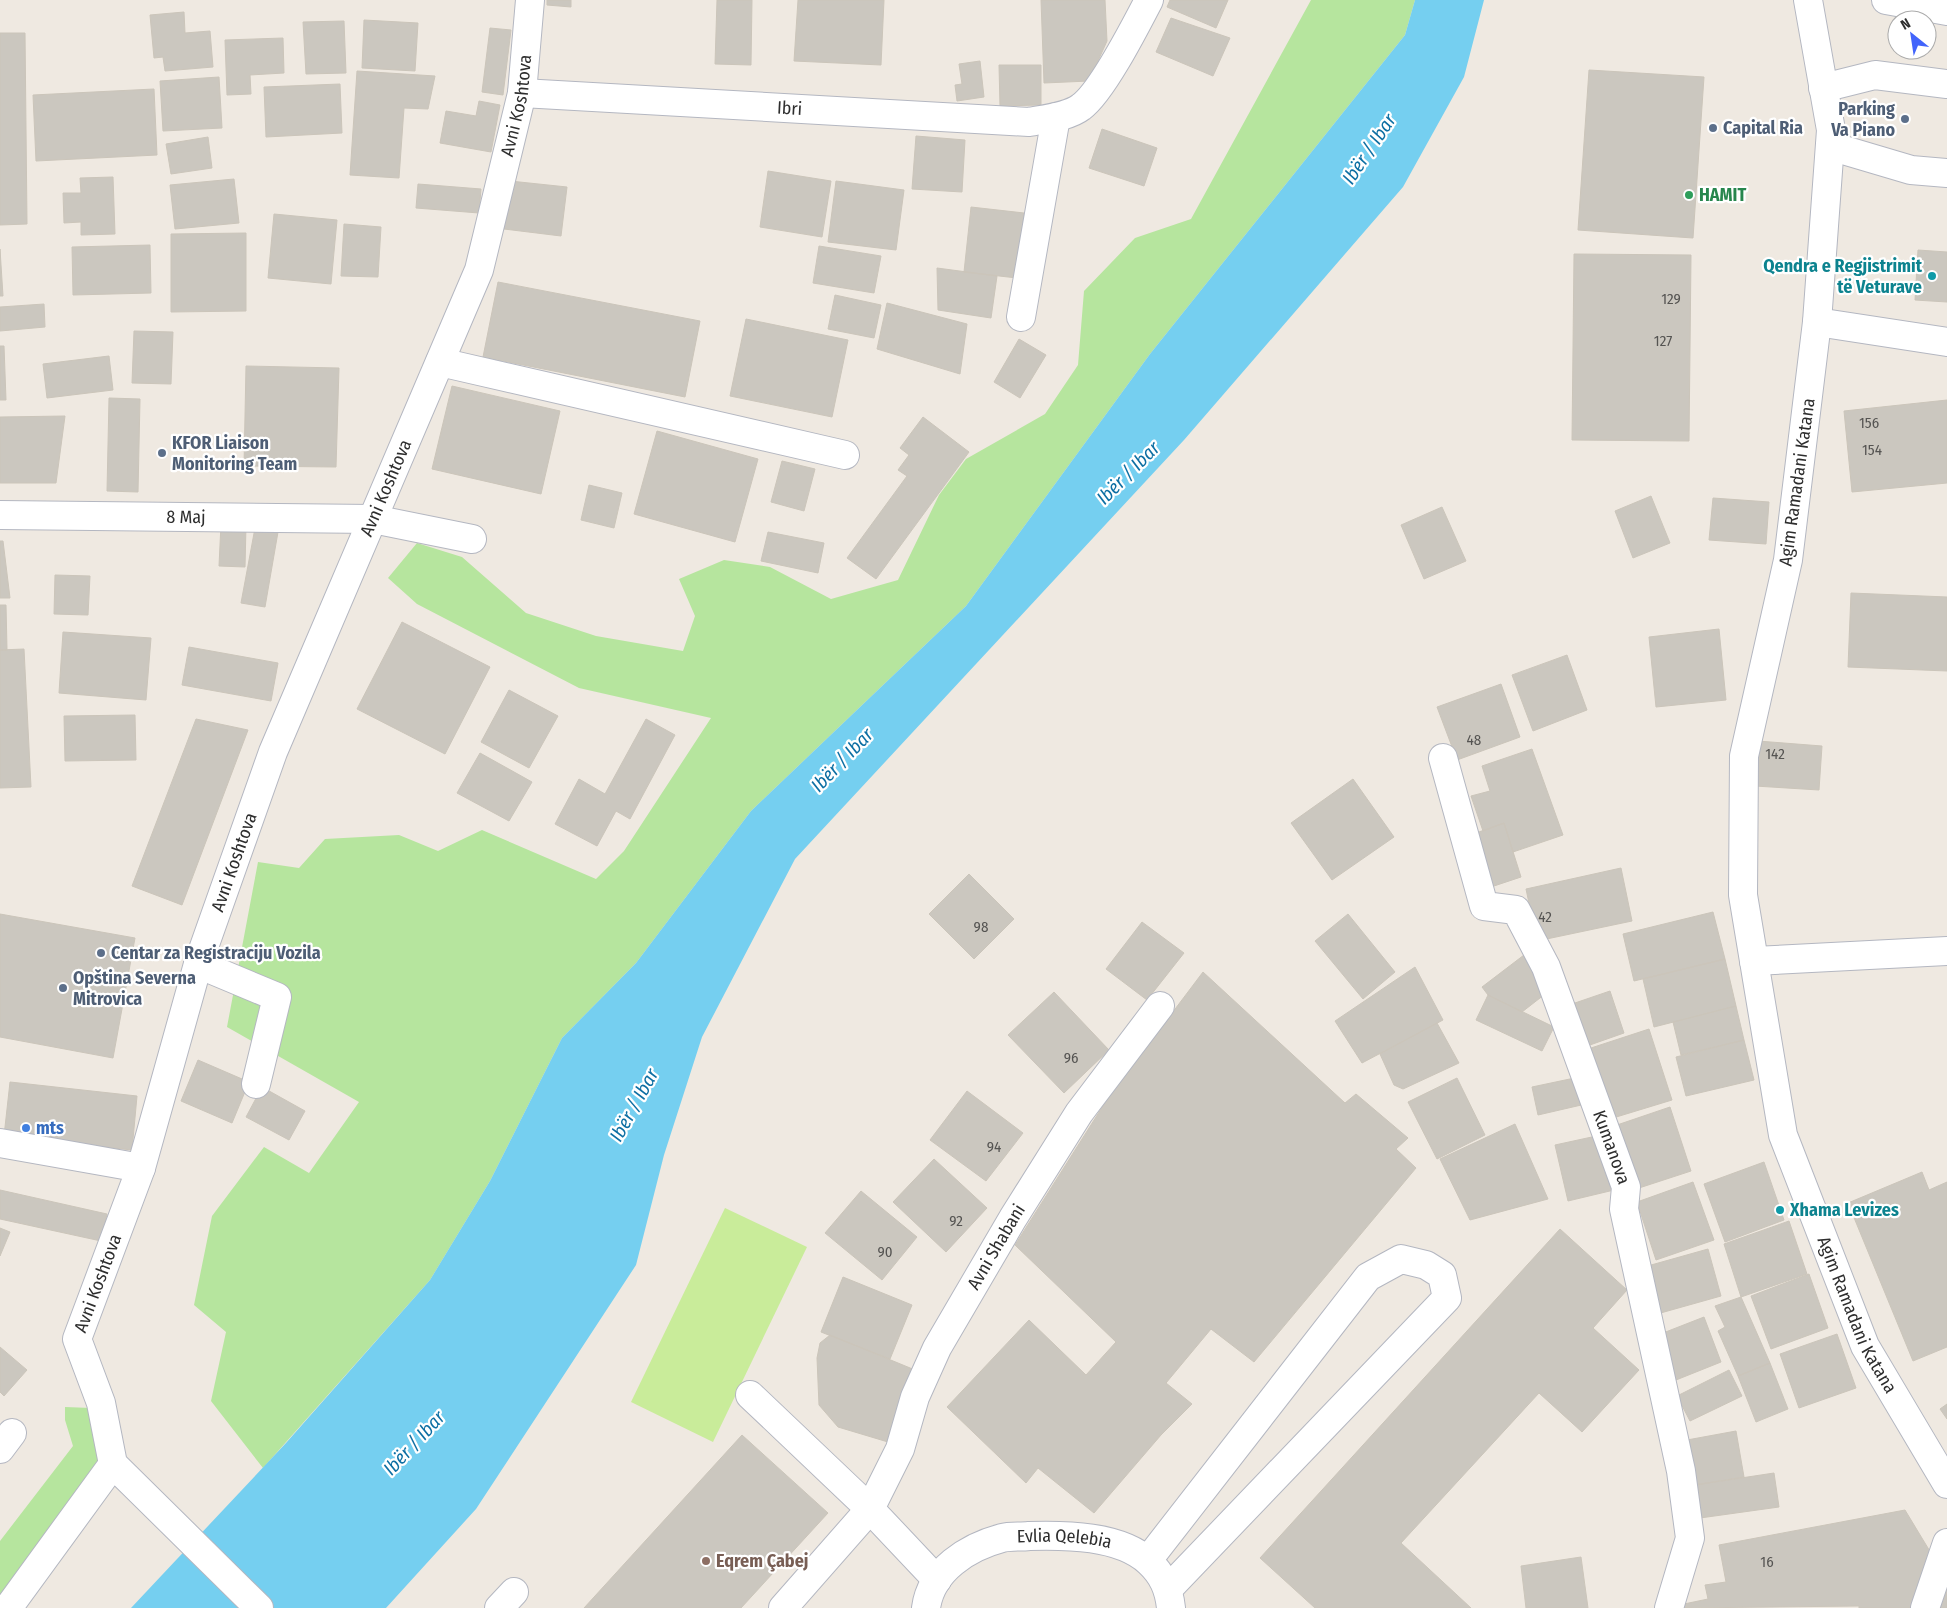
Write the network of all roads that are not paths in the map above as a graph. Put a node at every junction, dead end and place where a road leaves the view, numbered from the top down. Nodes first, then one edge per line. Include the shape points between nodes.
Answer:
1 (530, 0) edge
2 (1149, 0) edge
3 (1808, 0) edge
4 (1886, 0) edge
5 (1947, 11) edge
6 (1947, 84) edge
7 (1824, 88) junction
8 (522, 93) junction
9 (1056, 117) junction
10 (1830, 146) junction
11 (1947, 173) edge
12 (1021, 317) dead end
13 (1817, 322) junction
14 (1947, 342) edge
15 (440, 362) junction
16 (845, 455) dead end
17 (0, 515) edge
18 (372, 519) junction
19 (472, 539) dead end
20 (1443, 758) dead end
21 (1947, 950) edge
22 (1754, 961) junction
23 (198, 964) junction
24 (1160, 1006) dead end
25 (256, 1084) dead end
26 (0, 1143) edge
27 (142, 1168) junction
28 (750, 1395) dead end
29 (113, 1464) junction
30 (1947, 1484) edge
31 (870, 1508) junction
32 (1947, 1543) edge
33 (1148, 1560) junction
34 (937, 1580) junction
35 (1174, 1603) edge
36 (8, 1608) edge
37 (259, 1608) edge
38 (783, 1608) edge
39 (926, 1608) edge
40 (1669, 1608) edge
41 (1925, 1608) edge

1 - 8 street, Avni Koshtova
2 - 9 street, Ibri via 1106,76 1081,107
3 - 7 street, Agim Ramadani Katana
4 - 5 street
6 - 7 street via 1876,75
7 - 10 street, Agim Ramadani Katana via 1831,130
8 - 9 street, Ibri via 1029,122
8 - 15 street, Avni Koshtova via 479,270
9 - 12 street
10 - 11 street via 1911,170
10 - 13 street, Agim Ramadani Katana
13 - 14 street
13 - 22 street, Agim Ramadani Katana via 1788,560 1744,756 1743,895
15 - 16 street
15 - 18 street, Avni Koshtova
17 - 18 street, 8 Maj
18 - 19 street, 8 Maj
18 - 23 street, Avni Koshtova via 273,752
20 - 40 street, Kumanova via 1484,906 1516,910 1546,967 1626,1187 1624,1209 1681,1471 1690,1538
21 - 22 street
22 - 30 street, Agim Ramadani Katana via 1783,1135 1865,1346
23 - 25 street via 277,997
23 - 27 street, Avni Koshtova
24 - 31 street, Avni Shabani via 1079,1113 937,1348 915,1397 900,1449
26 - 27 street
27 - 29 street, Avni Koshtova via 77,1339 102,1403
28 - 31 street
29 - 36 street
29 - 37 street
31 - 34 street
31 - 38 street, Avni Shabani
32 - 41 street
33 - 34 street, Evlia Qelebia via 1130,1549 1070,1535 1004,1537 977,1546 957,1559
33 - 35 street, Evlia Qelebia via 1160,1574
33 - 35 street via 1368,1277 1401,1259 1426,1265 1442,1276 1447,1298
34 - 39 street

